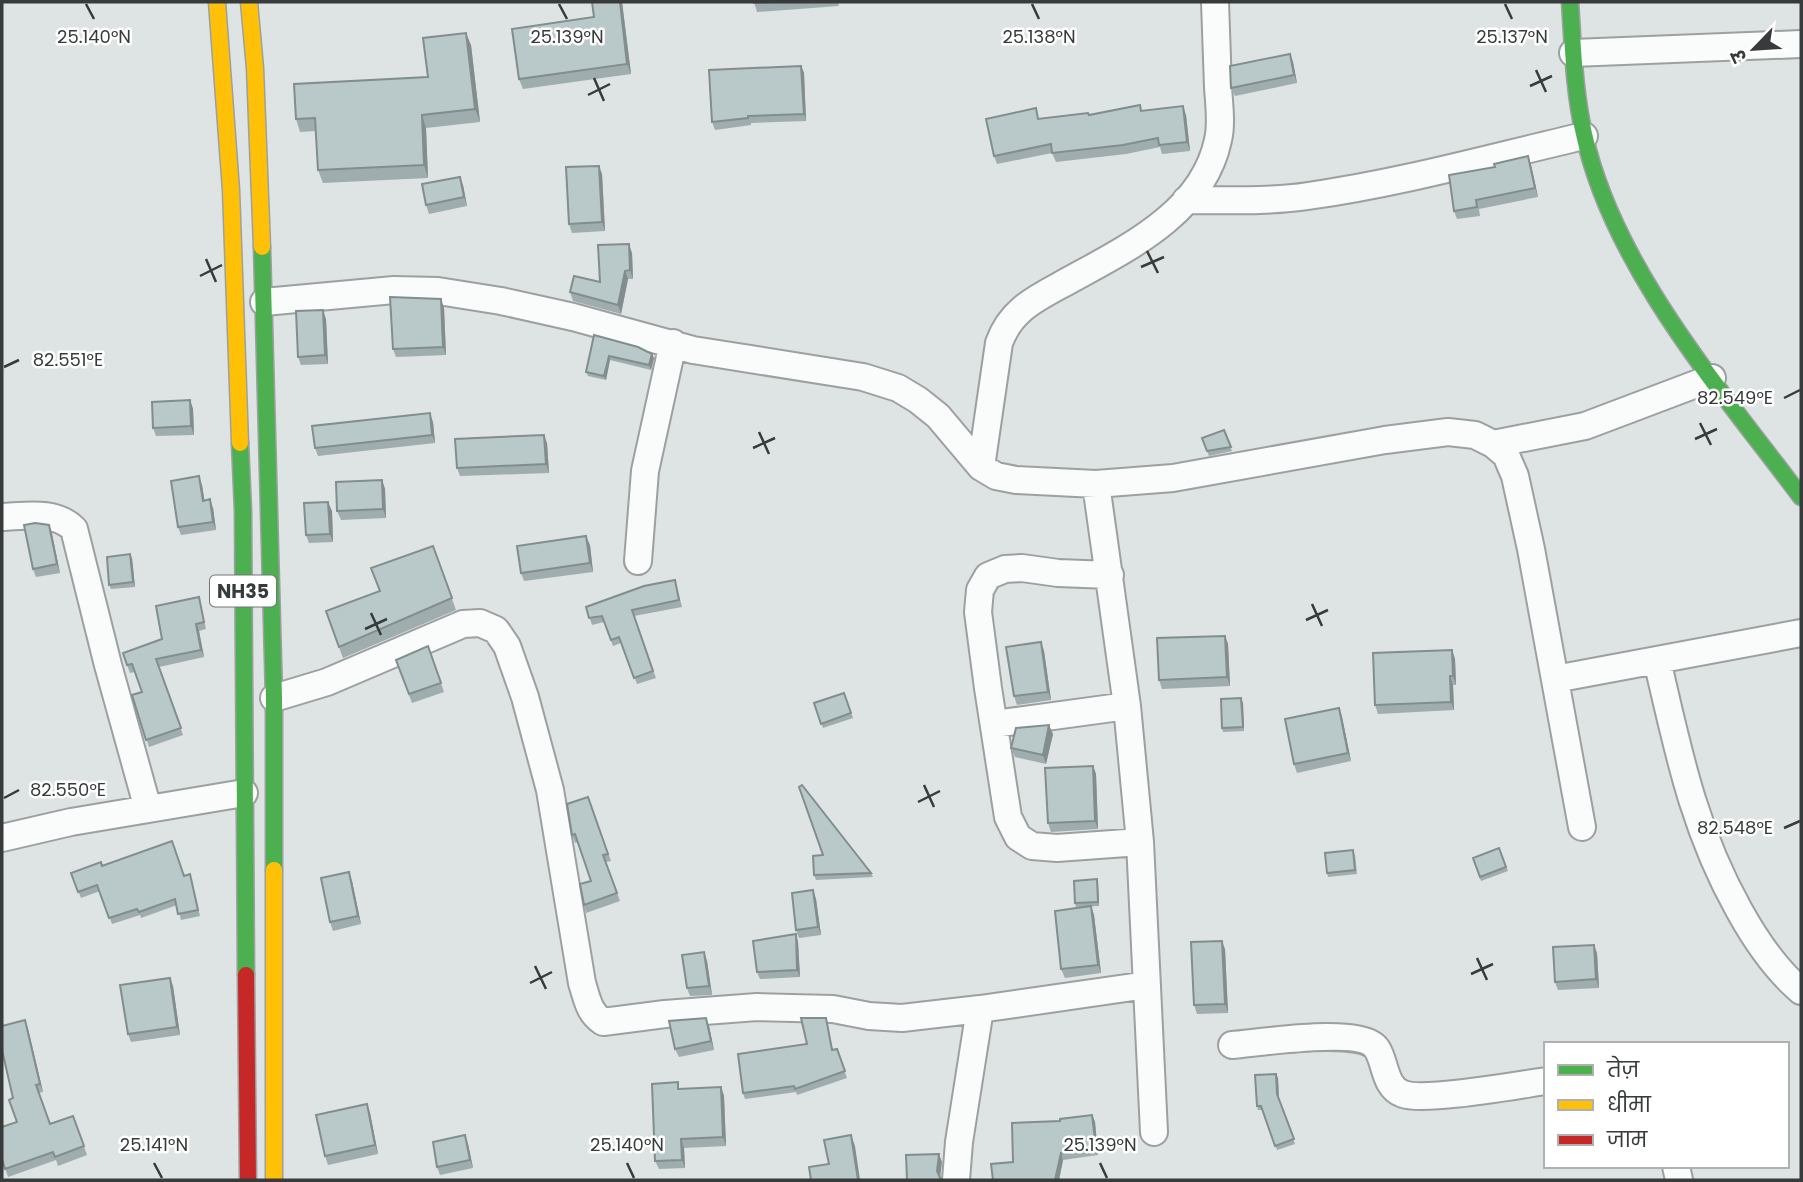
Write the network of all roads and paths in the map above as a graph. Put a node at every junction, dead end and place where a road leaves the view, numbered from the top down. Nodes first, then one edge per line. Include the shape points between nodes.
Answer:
1 (217, 2) edge
2 (249, 2) edge
3 (1215, 2) edge
4 (1570, 2) edge
5 (1801, 44) edge
6 (1573, 54) junction
7 (1584, 136) junction
8 (1186, 200) junction
9 (264, 302) junction
10 (673, 344) junction
11 (1712, 378) junction
12 (1493, 444) junction
13 (981, 467) junction
14 (1096, 484) junction
15 (1801, 498) edge
16 (2, 517) edge
17 (638, 561) dead end
18 (1110, 575) junction
19 (1801, 633) edge
20 (1657, 660) junction
21 (1555, 679) junction
22 (274, 698) junction
23 (1127, 706) junction
24 (994, 724) junction
25 (244, 793) junction
26 (148, 808) junction
27 (1582, 827) dead end
28 (2, 838) edge
29 (1140, 842) junction
30 (1147, 985) junction
31 (1801, 991) edge
32 (980, 1009) junction
33 (1232, 1045) dead end
34 (1544, 1081) edge
35 (1154, 1132) dead end
36 (248, 1180) edge
37 (274, 1180) edge
38 (956, 1180) edge

1 - 25 main road, NH35 via 231,190 243,511
2 - 9 main road, NH35
3 - 8 street via 1219,139 1208,169
4 - 6 main road
5 - 6 street
6 - 7 main road
7 - 8 street via 1307,197
7 - 11 main road via 1629,254
8 - 13 street via 1136,243 1046,293 1005,325
9 - 10 street via 394,290 438,291 549,312
9 - 22 main road, NH35
10 - 13 street via 863,377 898,388 938,416
10 - 17 street via 645,471
11 - 12 street via 1585,426
11 - 15 main road
12 - 14 street via 1475,435 1448,432 1173,478
12 - 21 street via 1506,455 1515,476
13 - 14 street via 1016,480
14 - 18 street
16 - 26 street via 47,516 65,520 74,529
18 - 23 street
18 - 24 street via 1022,568 988,576 980,590 978,611
19 - 20 street
20 - 21 street
20 - 31 street via 1685,778 1723,881 1756,940
21 - 27 street
22 - 32 street via 327,682 463,624 480,623 496,630 507,646 525,697 550,790 582,984 595,1017 603,1022 757,1007 833,1009 902,1018
22 - 37 main road, NH35
23 - 24 street
23 - 29 street
24 - 29 street via 1008,817 1018,837 1032,846 1057,848
25 - 26 street
25 - 36 main road, NH35
26 - 28 street
29 - 30 street
30 - 32 street
30 - 35 street
32 - 38 street
33 - 34 street via 1327,1037 1367,1040 1376,1046 1391,1086 1411,1096

